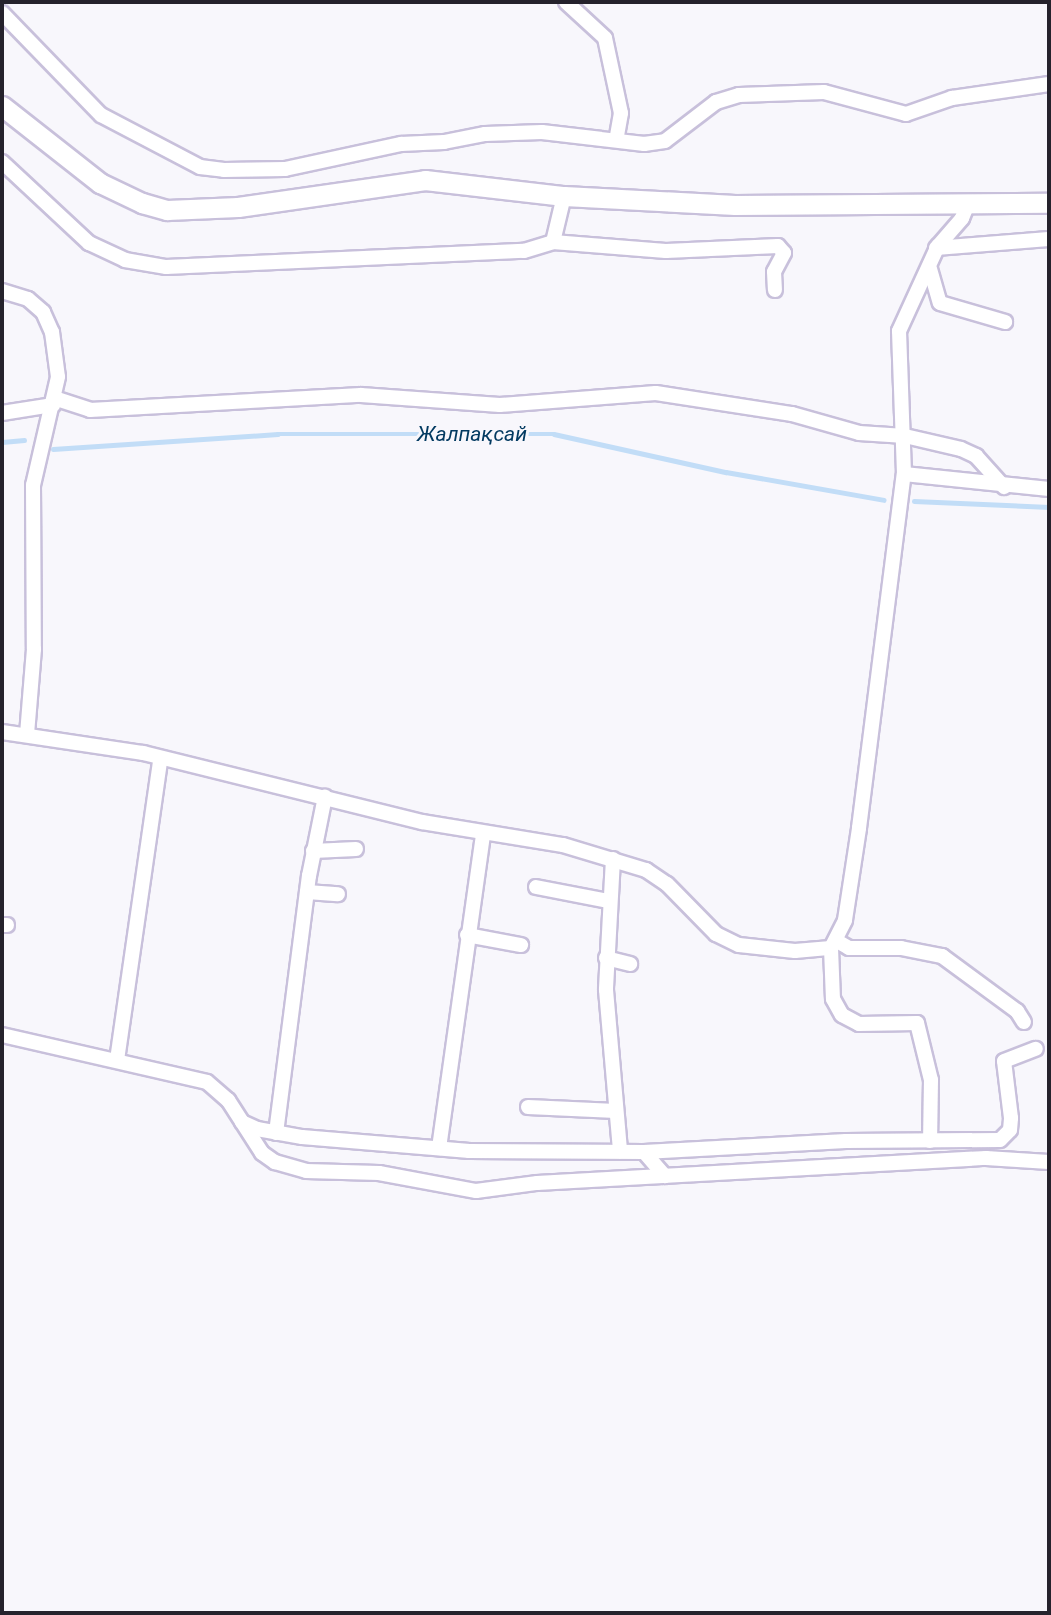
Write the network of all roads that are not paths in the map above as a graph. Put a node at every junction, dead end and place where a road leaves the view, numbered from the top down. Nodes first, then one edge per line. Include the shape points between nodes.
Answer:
1 (566, 2) edge
2 (2, 13) edge
3 (1049, 84) edge
4 (2, 106) edge
5 (616, 140) junction
6 (2, 162) edge
7 (564, 196) junction
8 (1049, 203) edge
9 (967, 206) junction
10 (1049, 239) edge
11 (553, 242) junction
12 (936, 248) junction
13 (930, 269) junction
14 (775, 290) dead end
15 (2, 291) edge
16 (1005, 322) dead end
17 (53, 402) junction
18 (2, 413) edge
19 (905, 436) junction
20 (904, 474) junction
21 (1004, 487) junction
22 (1049, 489) edge
23 (2, 732) edge
24 (27, 734) junction
25 (160, 760) junction
26 (324, 797) junction
27 (482, 834) junction
28 (356, 849) dead end
29 (313, 851) junction
30 (613, 859) junction
31 (536, 887) dead end
32 (307, 892) junction
33 (338, 894) dead end
34 (608, 901) junction
35 (467, 935) junction
36 (521, 944) dead end
37 (834, 944) junction
38 (606, 958) junction
39 (630, 964) dead end
40 (1024, 1022) dead end
41 (2, 1035) edge
42 (1036, 1049) dead end
43 (117, 1060) junction
44 (528, 1107) dead end
45 (617, 1111) junction
46 (242, 1122) junction
47 (276, 1133) junction
48 (930, 1142) junction
49 (439, 1148) junction
50 (620, 1152) junction
51 (644, 1152) junction
52 (1049, 1162) edge
53 (665, 1176) junction

1 - 5 street via 605,38 621,113
2 - 5 street via 101,116 200,167 285,169 401,144 485,134 542,132
3 - 5 street via 952,98 906,114 824,92 738,96 716,102 665,141
4 - 7 main road via 100,183 167,209 238,207 425,180
6 - 11 street via 89,243 125,260 152,266 490,255
7 - 9 main road via 735,205
7 - 11 street
8 - 9 main road
9 - 12 street
10 - 12 street
11 - 14 street via 666,251 778,246 784,253 774,272
12 - 13 street
13 - 16 street via 940,303
13 - 19 street via 899,331
15 - 17 street via 28,299 46,318 58,377
17 - 18 street
17 - 19 street via 90,410 361,395 500,405 656,393 792,414 859,433
17 - 24 street via 33,485 34,649
19 - 20 street
19 - 21 street via 970,452
20 - 21 street
20 - 37 street via 859,828 845,920
21 - 22 street
23 - 24 street
24 - 25 street via 143,753
25 - 26 street
25 - 43 street
26 - 27 street
26 - 29 street
27 - 30 street via 563,845
27 - 35 street
28 - 29 street
29 - 32 street
30 - 34 street
30 - 37 street via 657,877 716,934 739,944 795,951
31 - 34 street
32 - 33 street
32 - 47 street
34 - 38 street
35 - 36 street
35 - 49 street
37 - 40 street via 942,956 1017,1011
37 - 48 street via 833,999 842,1015 859,1024 917,1023 931,1080
38 - 39 street
38 - 45 street
41 - 43 street
42 - 48 street via 1004,1061 1011,1118 1007,1136 977,1142
43 - 46 street via 208,1082 228,1100
44 - 45 street
45 - 50 street
46 - 47 street
46 - 53 street via 262,1153 306,1171 379,1173 476,1191
47 - 49 street
48 - 51 street via 846,1141
49 - 50 street
50 - 51 street
51 - 53 street
52 - 53 street via 986,1158

